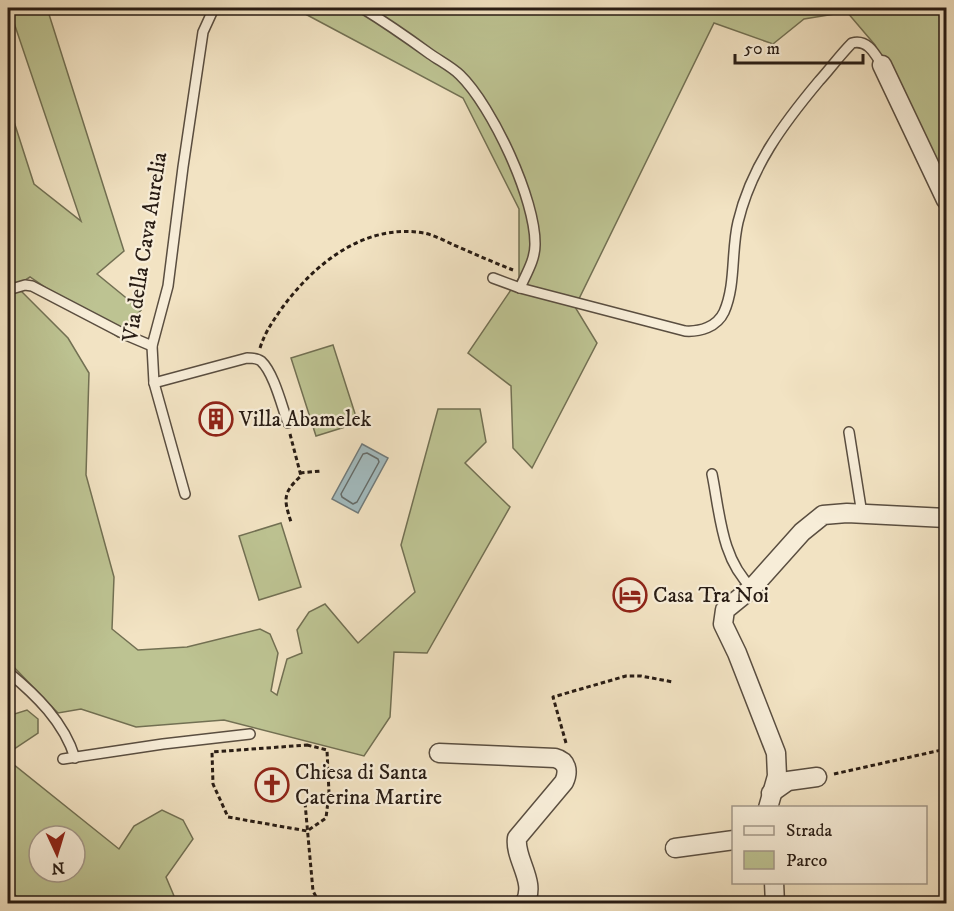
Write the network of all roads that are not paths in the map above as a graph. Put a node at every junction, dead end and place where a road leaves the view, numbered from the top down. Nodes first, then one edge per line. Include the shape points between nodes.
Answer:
1 (214, 8) edge
2 (362, 8) edge
3 (882, 65) joint
4 (946, 200) edge
5 (493, 278) dead end
6 (520, 288) junction
7 (8, 290) edge
8 (152, 346) junction
9 (154, 383) junction
10 (288, 423) road end
11 (849, 432) dead end
12 (712, 474) dead end
13 (185, 494) dead end
14 (862, 514) junction
15 (946, 518) edge
16 (752, 588) junction
17 (8, 672) edge
18 (250, 734) dead end
19 (439, 753) dead end
20 (75, 758) junction
21 (63, 759) dead end
22 (817, 777) dead end
23 (769, 800) edge
24 (732, 840) edge
25 (675, 848) dead end
26 (774, 884) edge
27 (524, 903) edge
28 (775, 903) edge

1 - 8 lane, Via della Cava Aurelia via 203,32 168,285
2 - 6 lane via 460,74 485,106 503,139 529,206 535,246
3 - 4 street
3 - 6 lane via 866,44 852,43 774,140 742,206 728,296 714,325 685,331
5 - 6 lane
7 - 8 lane via 32,286
8 - 9 lane, Via della Cava Aurelia
9 - 10 lane via 247,358 256,359 273,381
9 - 13 lane, Via della Cava Aurelia
11 - 14 lane
12 - 16 lane via 729,555
14 - 15 street
14 - 16 street via 819,518
16 - 23 street via 728,606 723,619 774,747 777,770
17 - 20 lane via 57,721
18 - 20 lane
19 - 27 street via 555,758 565,765 564,782 517,838 529,889
20 - 21 lane
22 - 23 street via 788,781
24 - 25 street
26 - 28 street

